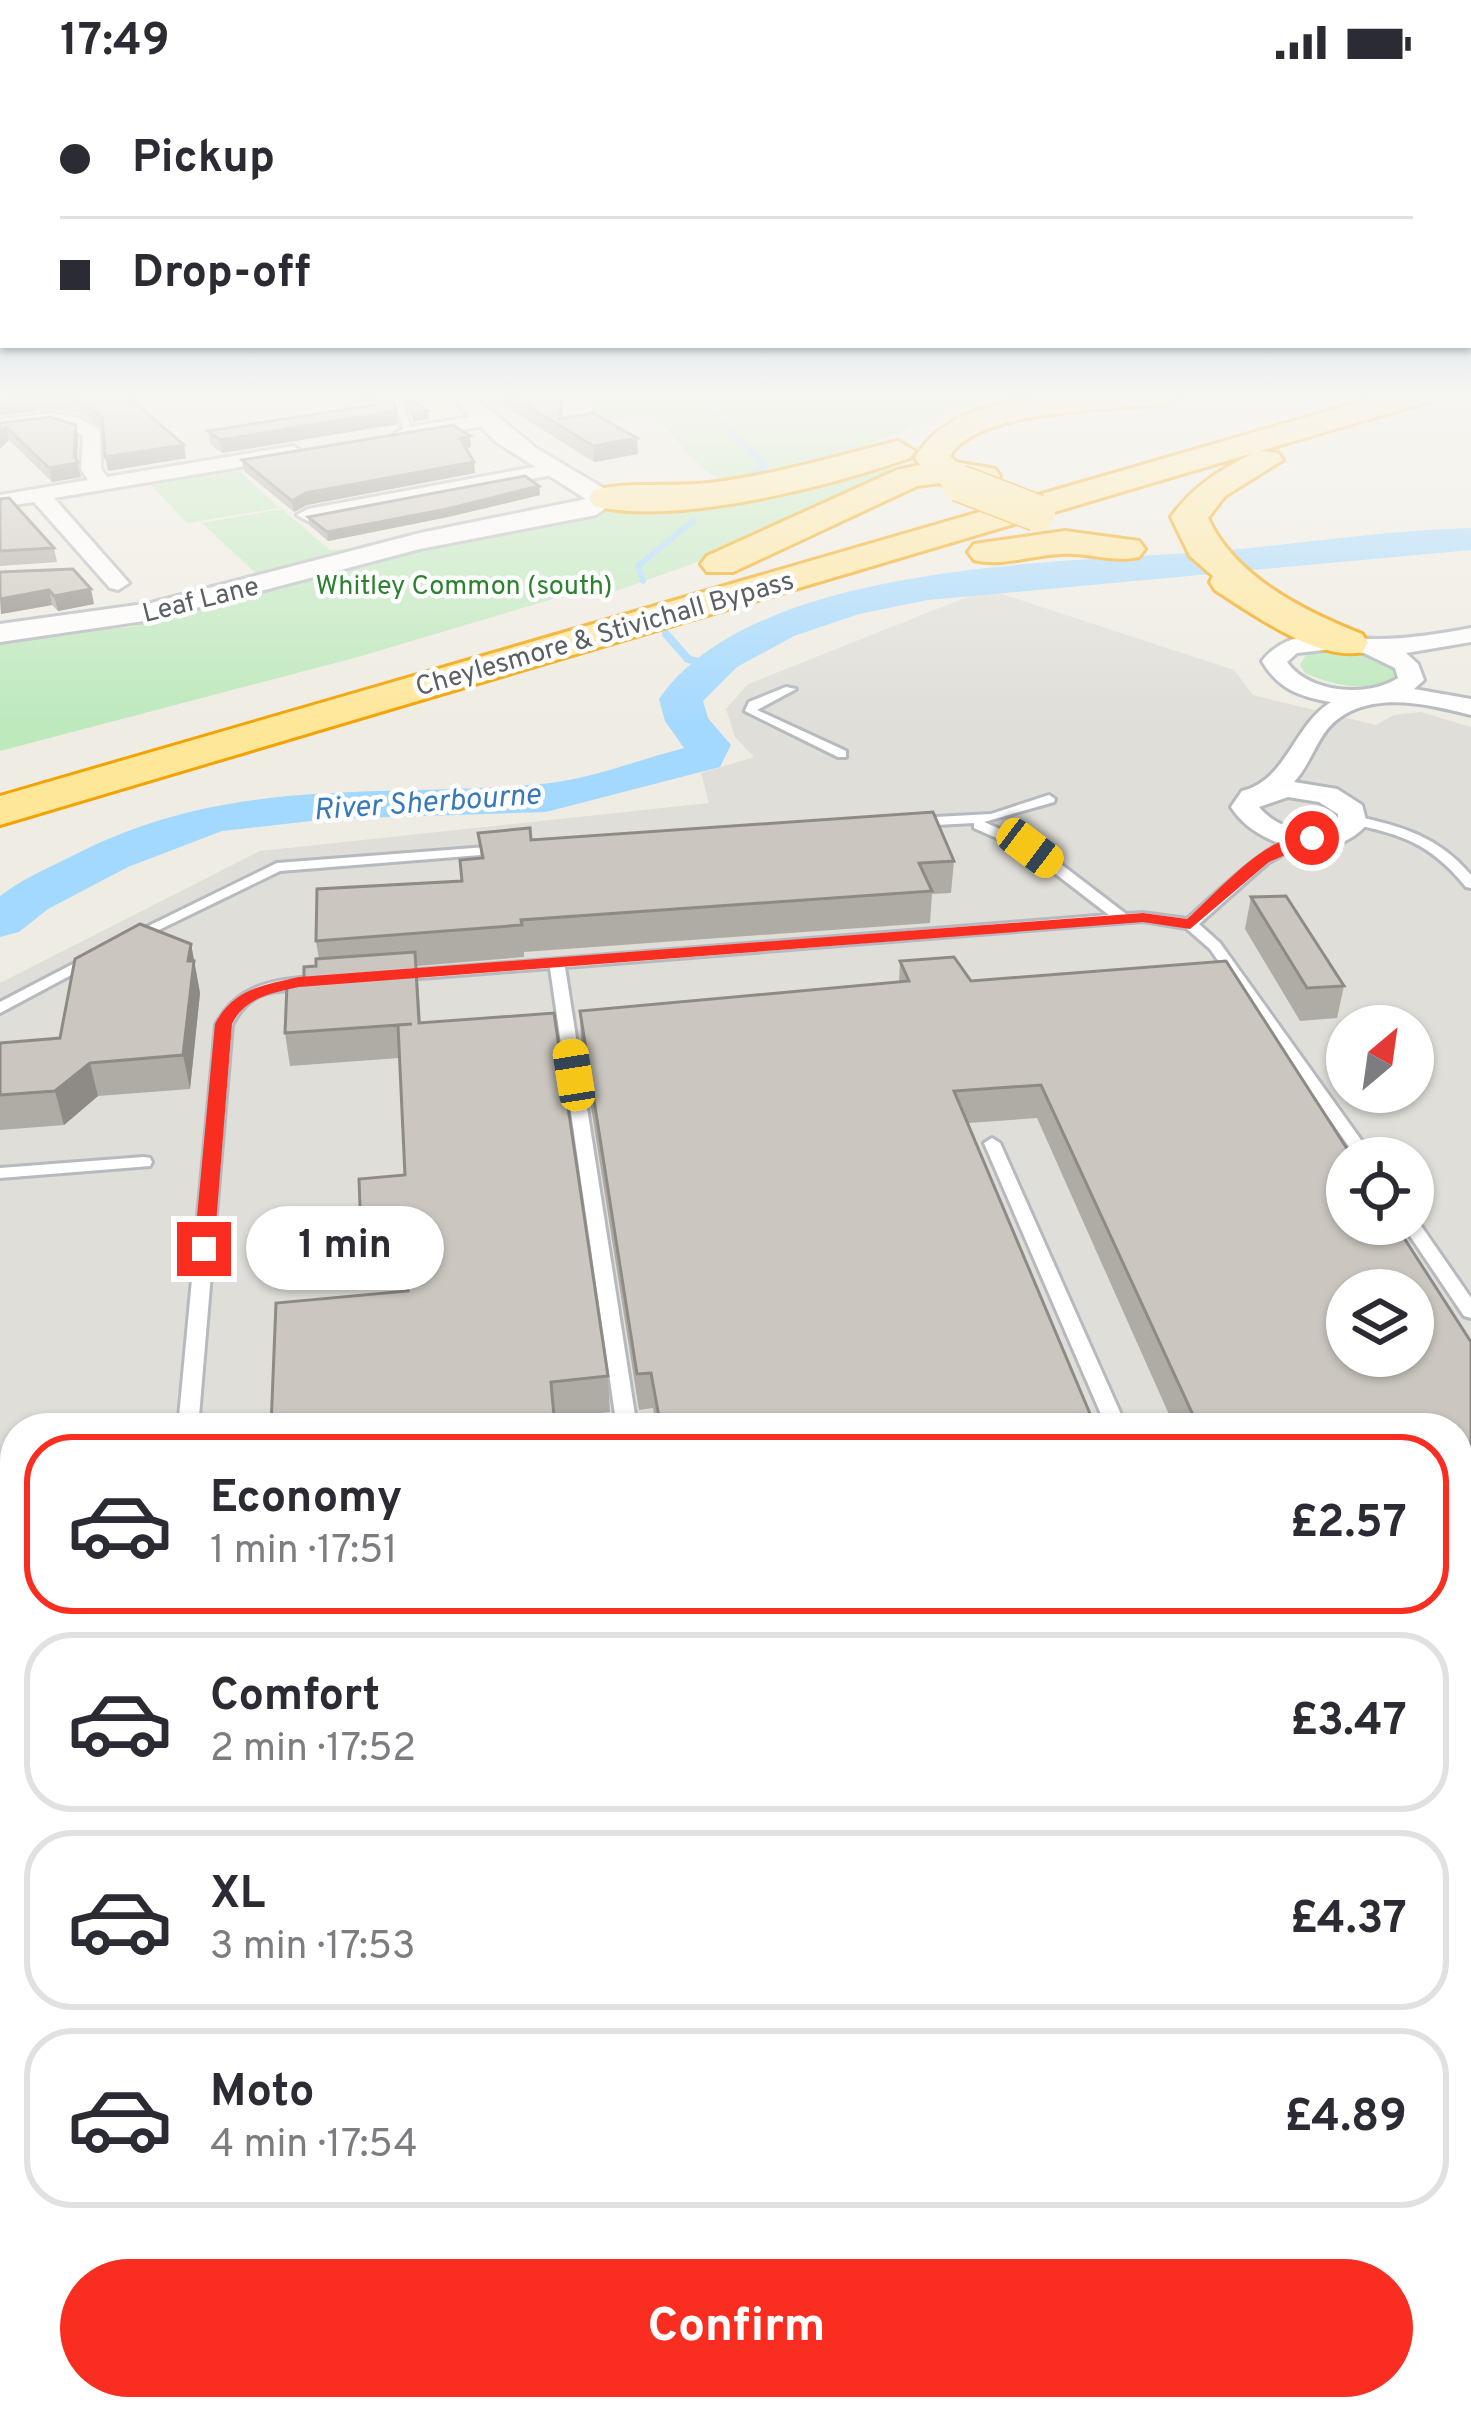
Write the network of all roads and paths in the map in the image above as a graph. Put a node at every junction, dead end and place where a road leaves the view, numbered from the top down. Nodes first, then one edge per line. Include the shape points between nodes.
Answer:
1 (47, 504) edge
2 (367, 504) edge
3 (596, 504) edge
4 (850, 504) edge
5 (999, 504) edge
6 (1030, 504) edge
7 (1047, 504) edge
8 (1198, 504) edge
9 (308, 515) edge
10 (1181, 565) junction
11 (101, 575) dead end
12 (649, 622) junction
13 (0, 633) edge
14 (1468, 636) edge
15 (1356, 645) junction
16 (1410, 669) junction
17 (1290, 670) junction
18 (790, 689) dead end
19 (1369, 696) junction
20 (289, 704) junction
21 (1471, 704) edge
22 (1319, 721) junction
23 (842, 754) dead end
24 (1296, 764) junction
25 (0, 784) edge
26 (1271, 790) junction
27 (1318, 793) junction
28 (1049, 799) dead end
29 (0, 812) edge
30 (1354, 820) junction
31 (889, 824) edge
32 (979, 825) dead end
33 (1265, 828) junction
34 (1304, 838) junction
35 (509, 850) edge
36 (1264, 859) junction
37 (1471, 884) edge
38 (1123, 919) junction
39 (1190, 925) junction
40 (557, 965) junction
41 (364, 978) edge
42 (343, 980) edge
43 (0, 1008) edge
44 (1351, 1137) edge
45 (992, 1143) dead end
46 (144, 1162) dead end
47 (0, 1173) edge
48 (1425, 1245) edge
49 (1471, 1312) edge
50 (189, 1413) edge
51 (625, 1413) edge
52 (1110, 1413) edge

1 - 11 street
2 - 9 street
3 - 13 street, Leaf Lane via 394,548 186,607
4 - 20 highway via 720,564
5 - 20 highway, Cheylesmore & Stivichall Bypass
6 - 10 highway, bridge
7 - 12 highway, Cheylesmore & Stivichall Bypass
8 - 10 highway via 1189,517 1195,538
10 - 12 highway via 1065,542
10 - 15 highway
10 - 17 highway via 1252,613
12 - 29 highway, Cheylesmore & Stivichall Bypass
14 - 15 street
14 - 16 street
15 - 16 street
15 - 17 street via 1302,644
16 - 19 street via 1405,686
16 - 21 street
17 - 19 street
17 - 22 street
18 - 23 lane via 751,711
19 - 21 street
19 - 22 street
20 - 25 highway, Cheylesmore & Stivichall Bypass
22 - 24 street
24 - 26 street
24 - 27 street
26 - 27 street
26 - 33 street via 1245,807
27 - 30 street via 1343,802
28 - 31 lane via 992,818
30 - 34 street via 1337,834
30 - 37 lane via 1438,845
32 - 38 lane via 1030,848
33 - 34 street
33 - 36 lane
34 - 36 lane
35 - 43 lane via 277,867
36 - 39 lane
38 - 39 lane
38 - 40 lane
39 - 44 lane via 1215,946
40 - 41 lane
40 - 51 lane
42 - 50 lane via 256,992 224,1024
45 - 52 lane
46 - 47 lane
48 - 49 lane

